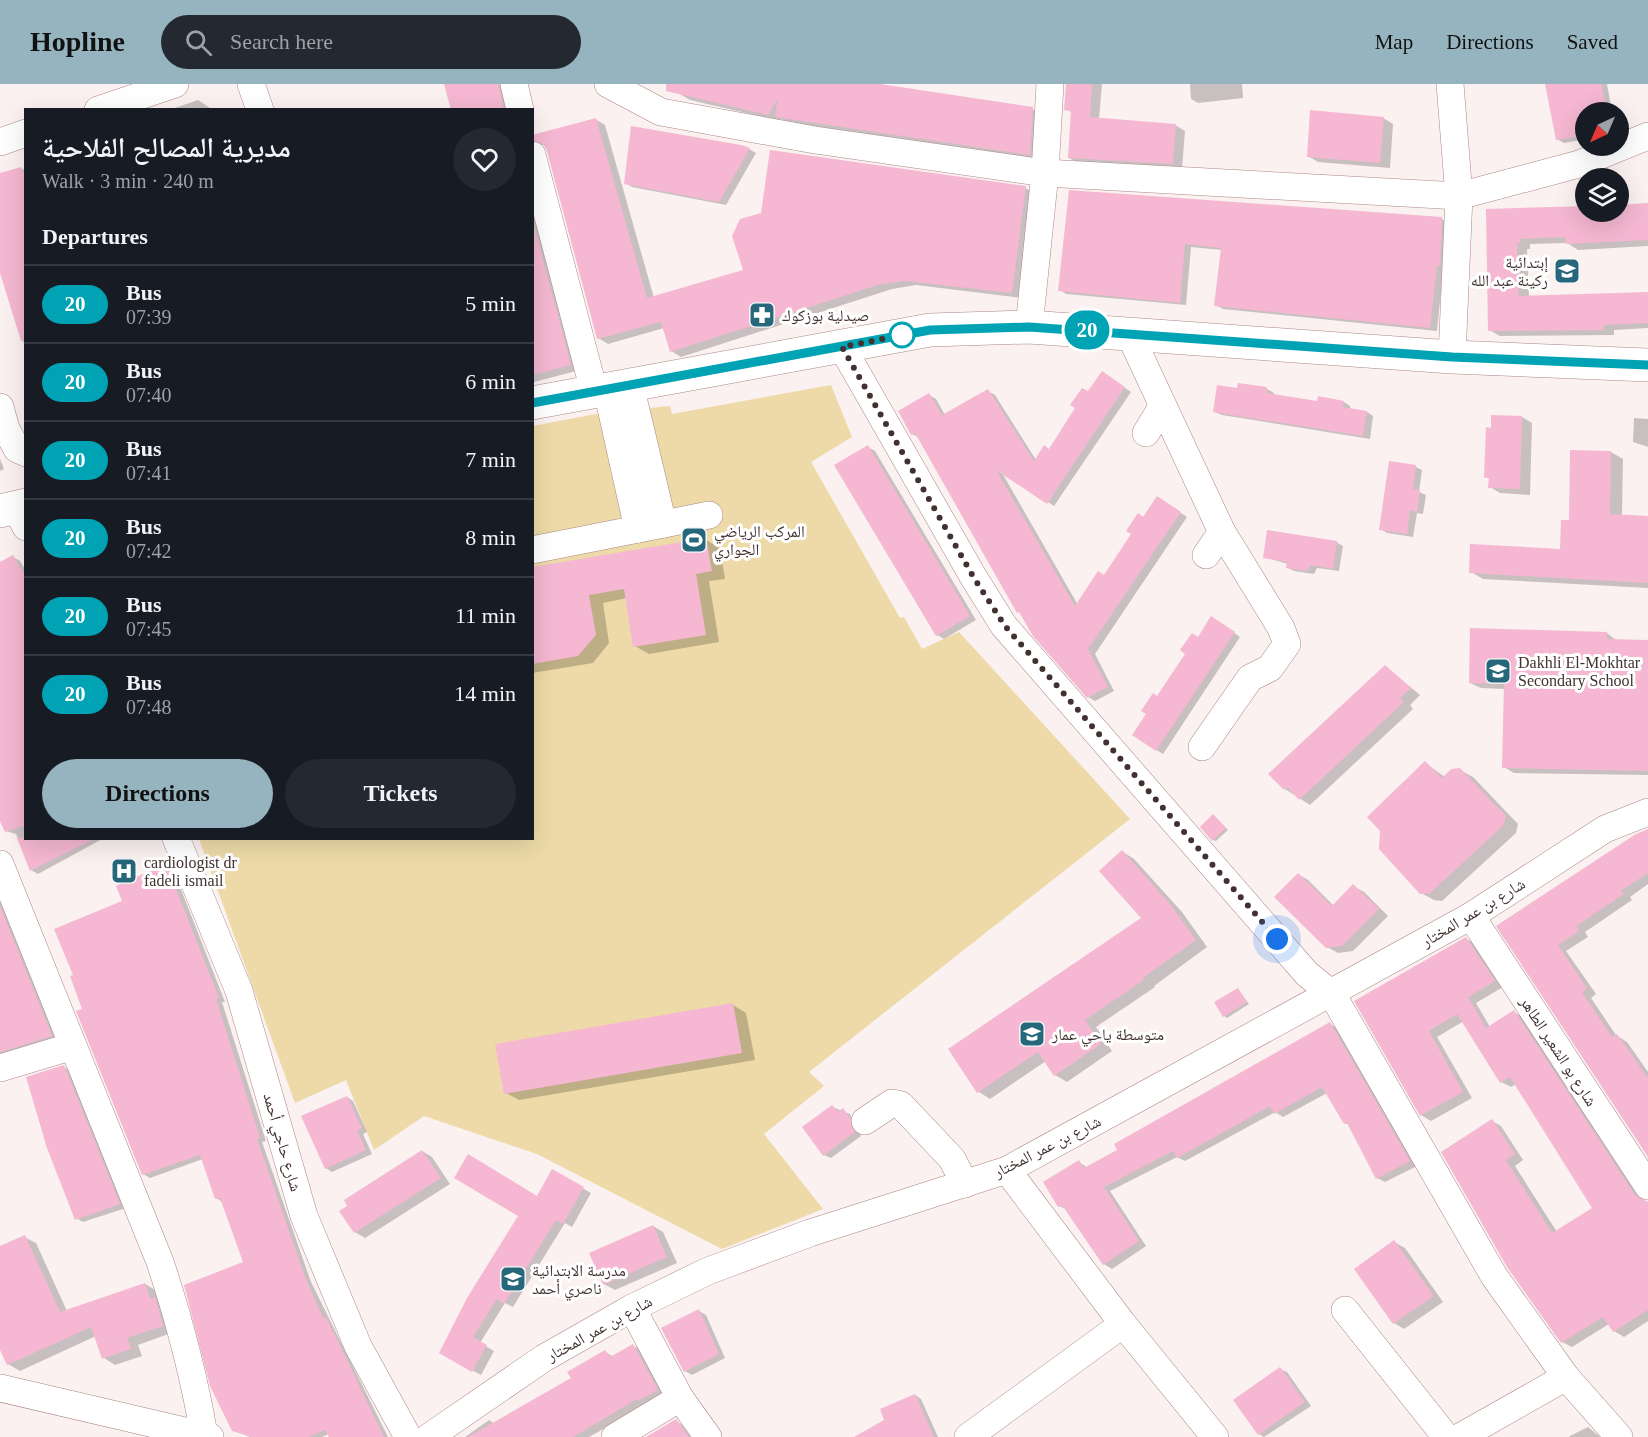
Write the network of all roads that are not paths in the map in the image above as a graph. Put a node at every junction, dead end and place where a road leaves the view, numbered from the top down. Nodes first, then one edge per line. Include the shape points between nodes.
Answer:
1 (175, 84) edge
2 (251, 84) edge
3 (514, 84) edge
4 (608, 84) edge
5 (1050, 84) edge
6 (1450, 84) edge
7 (104, 108) edge
8 (259, 108) edge
9 (520, 108) edge
10 (24, 134) edge
11 (1648, 136) edge
12 (0, 142) edge
13 (534, 161) edge
14 (1045, 173) junction
15 (1459, 196) junction
16 (1029, 327) junction
17 (1129, 333) junction
18 (842, 347) junction
19 (1452, 357) junction
20 (1648, 365) edge
21 (611, 389) junction
22 (534, 403) edge
23 (1162, 407) junction
24 (2, 423) edge
25 (1146, 433) dead end
26 (24, 452) edge
27 (709, 514) dead end
28 (650, 526) junction
29 (1222, 532) junction
30 (534, 550) edge
31 (1206, 555) dead end
32 (1202, 747) dead end
33 (1648, 812) edge
34 (177, 840) edge
35 (3, 878) edge
36 (1471, 916) junction
37 (1332, 994) junction
38 (73, 1046) junction
39 (0, 1068) edge
40 (865, 1121) dead end
41 (1007, 1170) junction
42 (965, 1184) junction
43 (1648, 1186) edge
44 (632, 1308) junction
45 (1345, 1310) dead end
46 (1123, 1324) junction
47 (1566, 1377) junction
48 (0, 1388) edge
49 (680, 1398) junction
50 (207, 1436) edge
51 (408, 1437) edge
52 (429, 1437) edge
53 (615, 1437) edge
54 (708, 1437) edge
55 (968, 1437) edge
56 (1215, 1437) edge
57 (1446, 1437) edge
58 (1460, 1437) edge
59 (1619, 1437) edge

1 - 7 street
2 - 8 street
3 - 9 street
4 - 14 street via 661,112 815,140
5 - 14 street
6 - 15 street
10 - 12 street
11 - 15 street via 1579,164
13 - 21 street
14 - 15 street
14 - 16 street
15 - 19 street
16 - 17 main road
16 - 18 main road via 930,330
17 - 19 main road
17 - 23 street
18 - 21 main road
18 - 37 street via 1005,626 1307,974
19 - 20 main road
21 - 22 main road
21 - 28 street
23 - 25 street
23 - 29 street via 1208,482
24 - 26 street via 17,449
27 - 28 street
28 - 30 street
29 - 31 street
29 - 32 street via 1287,644 1270,668 1250,678
33 - 36 street, شارع بن عمر المختار via 1605,829
34 - 51 street, شارع حاجي أحمد via 239,991 304,1215 358,1346
35 - 38 street
36 - 37 street, شارع بن عمر المختار
36 - 43 street, شارع بو الشعير الطاهر
37 - 41 street, شارع بن عمر المختار
37 - 47 street via 1494,1275
38 - 39 street
38 - 50 street via 160,1262 178,1317
40 - 42 street via 892,1103 901,1105 952,1160
41 - 42 street, شارع بن عمر المختار
41 - 46 street
42 - 44 street, شارع بن عمر المختار via 810,1233
44 - 49 street
44 - 52 street, شارع بن عمر المختار via 544,1358
45 - 57 street
46 - 55 street
46 - 56 street
47 - 58 street
47 - 59 street
48 - 50 street
49 - 53 street
49 - 54 street

